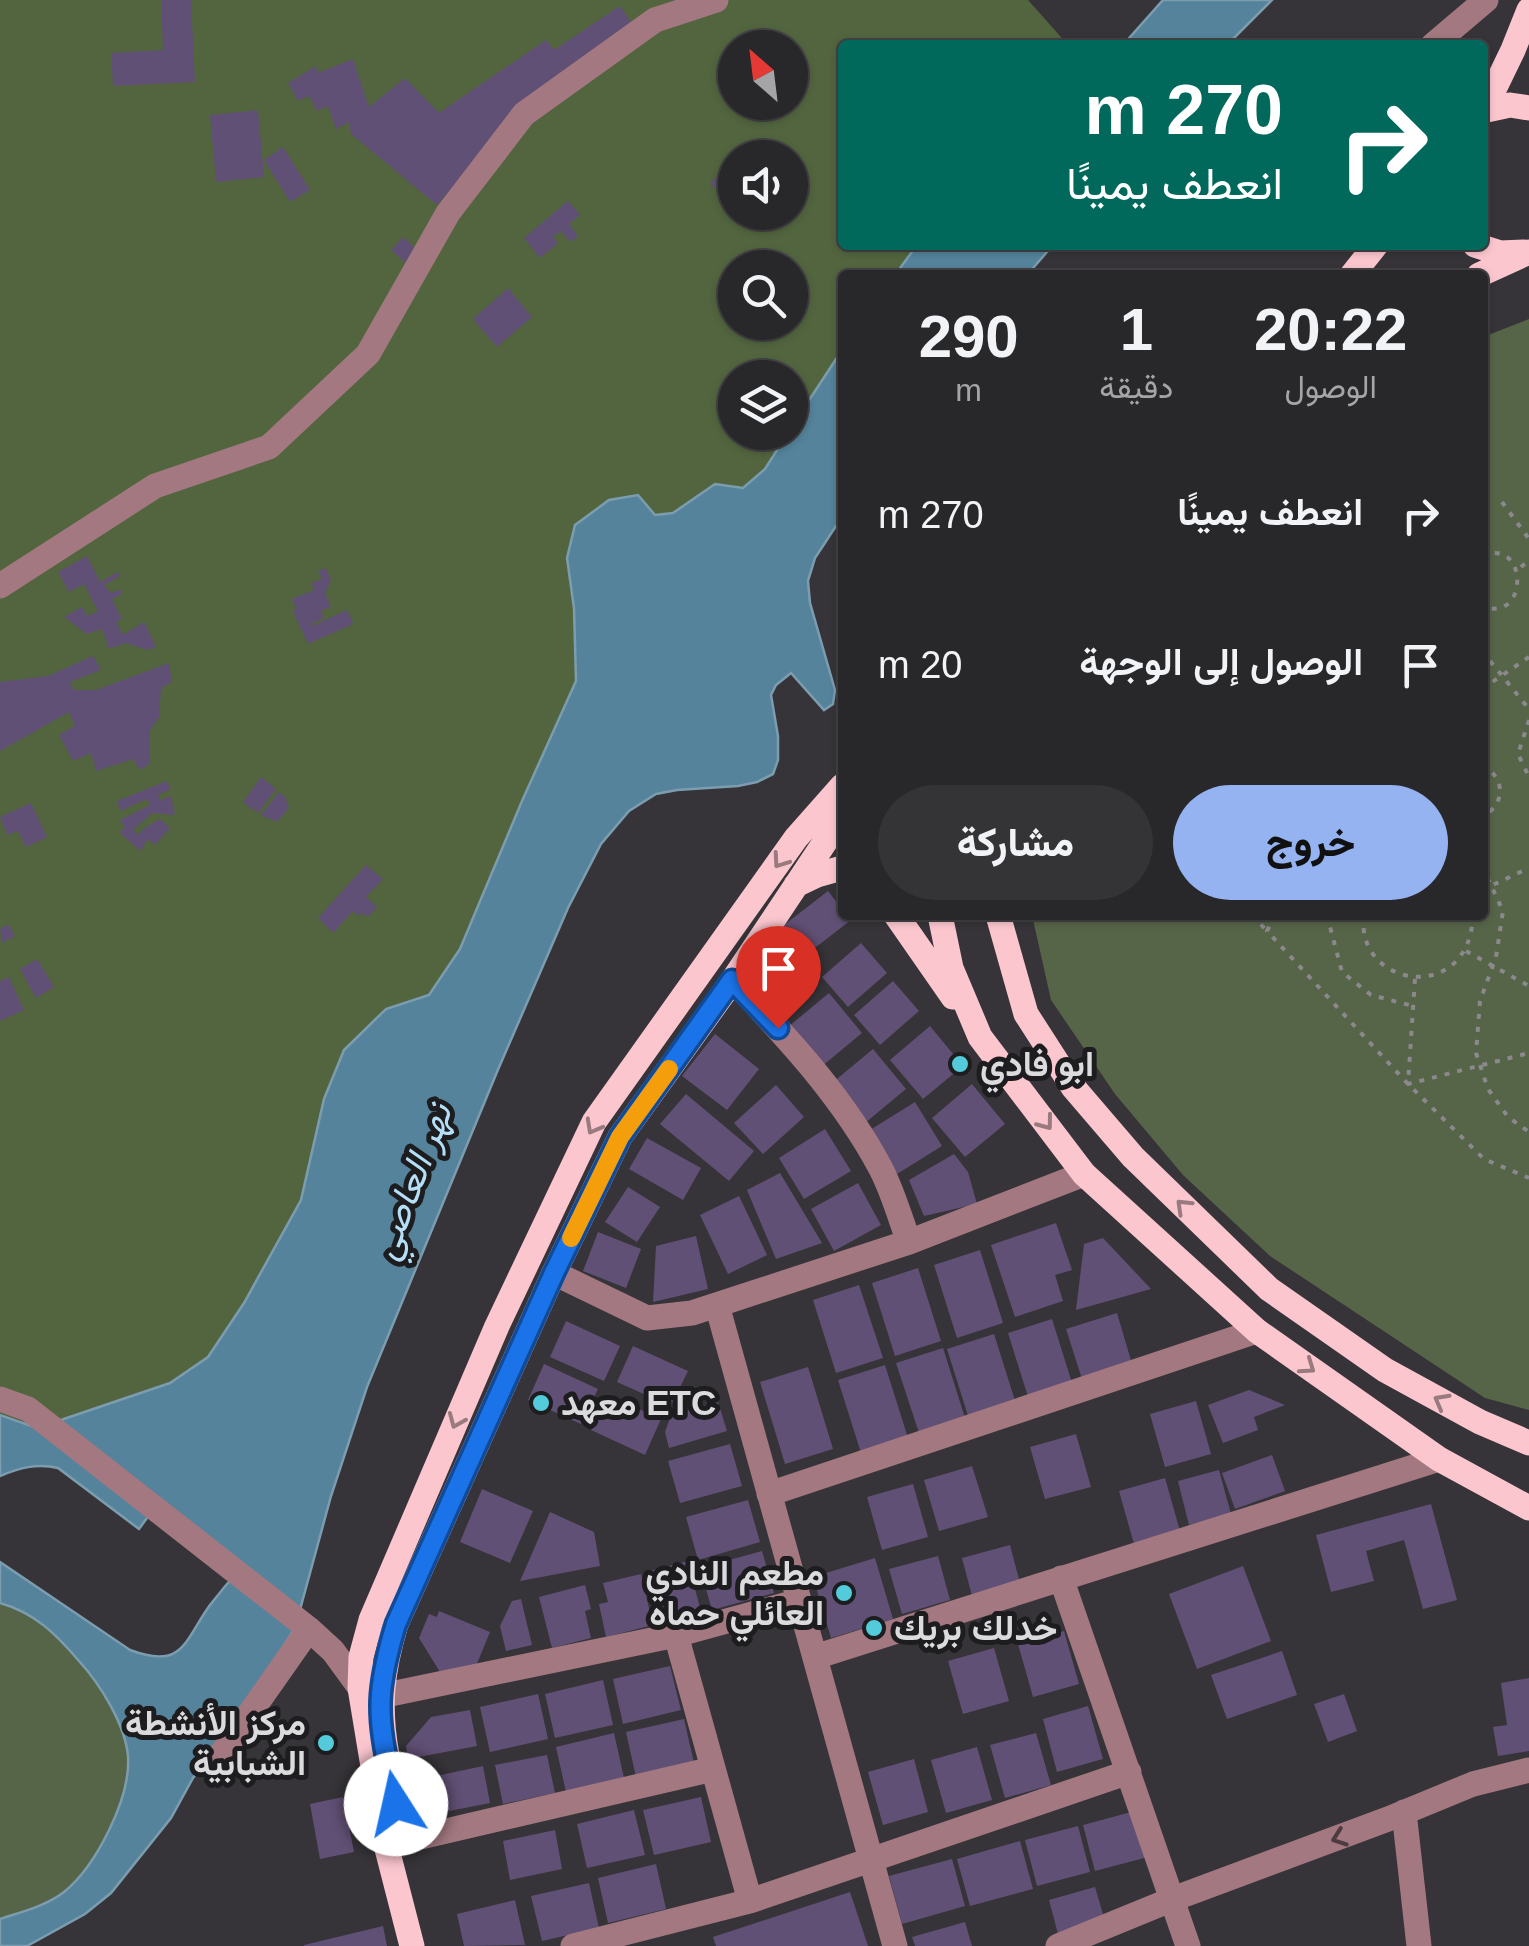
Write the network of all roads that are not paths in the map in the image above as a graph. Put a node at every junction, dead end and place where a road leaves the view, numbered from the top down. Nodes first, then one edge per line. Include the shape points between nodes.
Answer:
1 (716, 0) edge
2 (1486, 0) edge
3 (1529, 10) edge
4 (1440, 40) edge
5 (1488, 100) edge
6 (1529, 108) edge
7 (1488, 109) edge
8 (1488, 249) edge
9 (1528, 252) edge
10 (1488, 271) edge
11 (0, 586) edge
12 (838, 791) edge
13 (838, 823) edge
14 (838, 869) edge
15 (796, 885) junction
16 (899, 920) edge
17 (941, 920) edge
18 (999, 920) edge
19 (732, 980) junction
20 (980, 1038) junction
21 (1084, 1174) junction
22 (909, 1242) junction
23 (554, 1273) junction
24 (717, 1305) junction
25 (1257, 1331) junction
26 (0, 1399) edge
27 (1529, 1443) edge
28 (1439, 1459) junction
29 (770, 1494) junction
30 (1529, 1508) edge
31 (1061, 1578) junction
32 (799, 1601) junction
33 (310, 1629) junction
34 (676, 1636) junction
35 (814, 1657) junction
36 (370, 1692) junction
37 (213, 1766) dead end
38 (713, 1769) junction
39 (1529, 1770) edge
40 (1130, 1772) junction
41 (1404, 1812) junction
42 (394, 1843) junction
43 (870, 1860) junction
44 (1174, 1899) junction
45 (750, 1902) junction
46 (412, 1946) edge
47 (427, 1946) edge
48 (573, 1946) edge
49 (894, 1946) edge
50 (1058, 1946) edge
51 (1188, 1946) edge
52 (1418, 1946) edge

1 - 11 street via 655,20 524,114 448,213 368,354 269,446 155,486
2 - 4 street
3 - 5 main road
6 - 7 main road
8 - 9 main road
9 - 10 main road
12 -> 36 main road via 796,838 594,1122 497,1326 371,1620 361,1657
13 - 15 main road
14 - 15 main road
15 - 19 main road
16 - 20 main road
17 - 20 main road via 951,968
27 -> 18 main road via 1385,1370 1268,1289 1134,1157 1073,1088 1026,1014
19 - 22 street via 842,1104 882,1172
19 - 23 main road via 620,1137
20 -> 21 main road
21 - 22 street
21 - 25 main road
22 - 24 street
23 - 24 street via 647,1318
23 - 36 main road
24 - 29 street
25 -> 28 main road
25 - 29 street
26 - 33 street via 28,1409
28 - 30 main road
28 - 31 street
29 - 32 street
31 - 35 street
31 - 40 street
32 - 34 street
32 - 35 street
33 - 36 street
33 - 37 street
34 - 36 street
34 - 38 street
35 - 43 street
36 - 42 main road
38 - 42 street
38 - 45 street
39 - 41 street
40 - 43 street
40 - 44 street
41 -> 44 street
41 - 52 street
42 - 46 main road
42 - 47 main road
43 - 45 street
43 - 49 street
44 - 50 street
44 - 51 street
45 - 48 street

